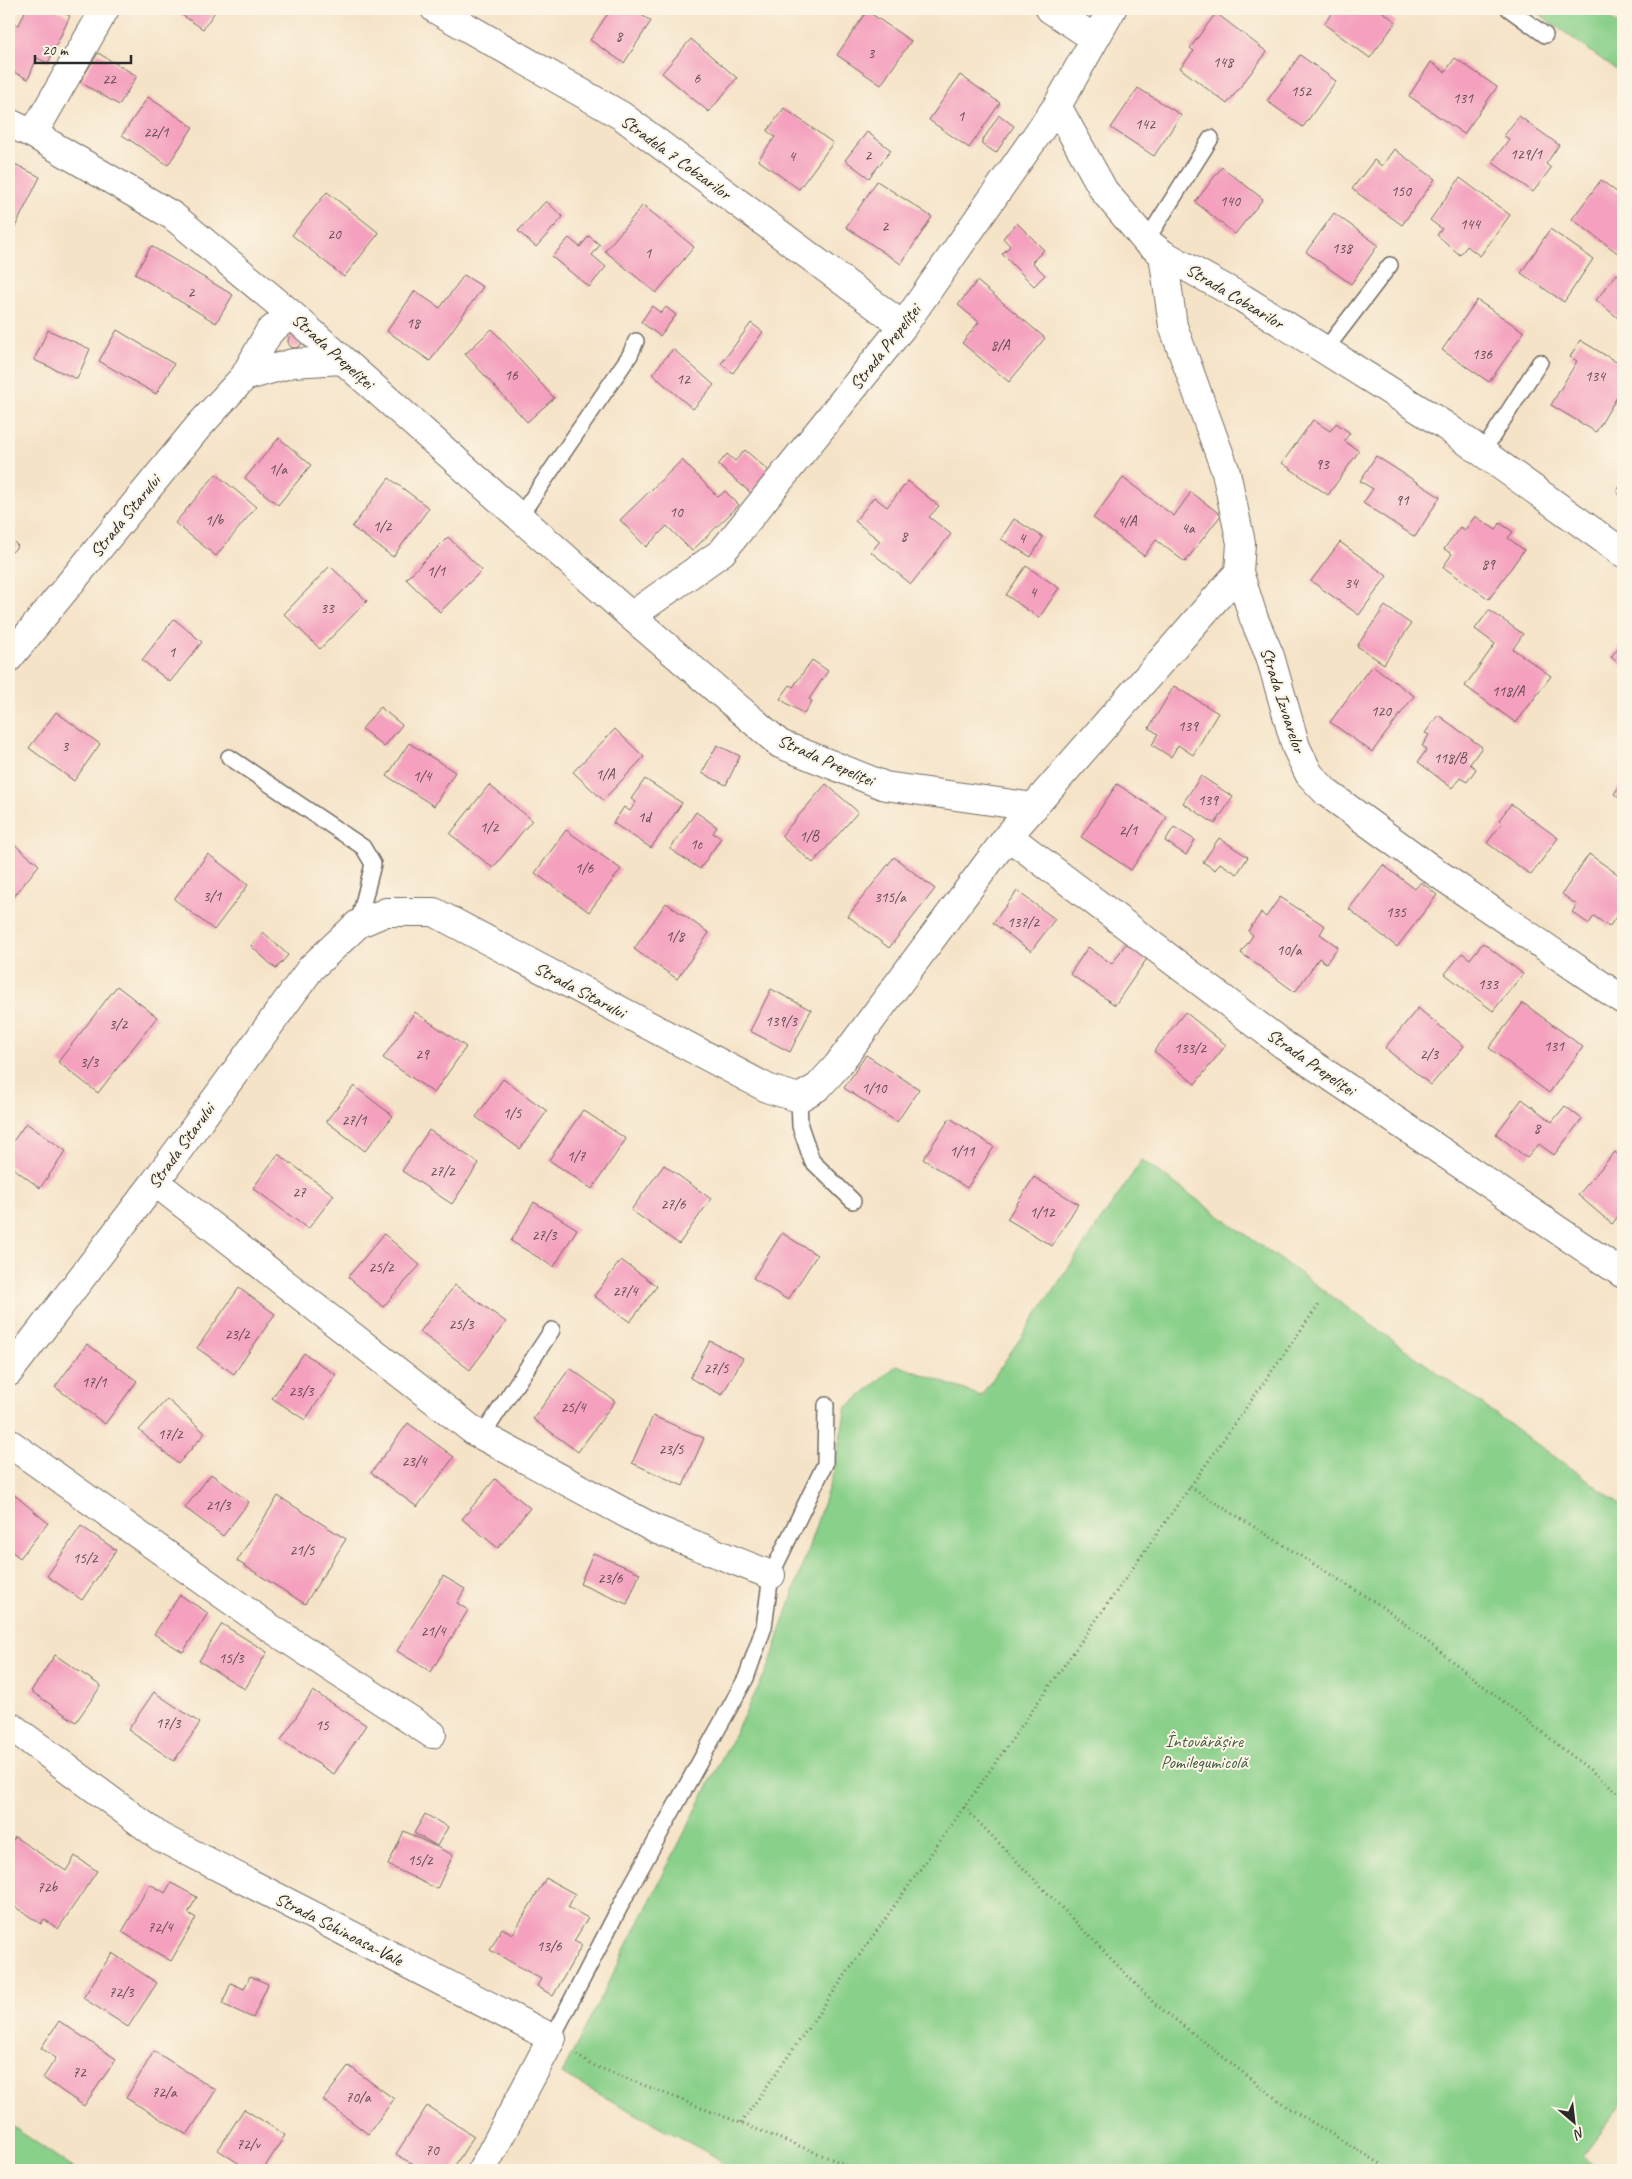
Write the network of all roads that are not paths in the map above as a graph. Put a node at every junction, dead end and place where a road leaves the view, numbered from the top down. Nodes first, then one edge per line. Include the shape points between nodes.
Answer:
1 (106, 9) edge
2 (435, 9) edge
3 (1050, 9) edge
4 (1112, 9) edge
5 (1509, 9) edge
6 (1546, 35) dead end
7 (1094, 38) junction
8 (1058, 106) junction
9 (9, 123) edge
10 (33, 134) junction
11 (1211, 138) dead end
12 (1155, 248) junction
13 (1390, 265) dead end
14 (292, 314) junction
15 (903, 326) junction
16 (636, 341) dead end
17 (1325, 350) junction
18 (342, 360) junction
19 (1540, 362) dead end
20 (244, 377) junction
21 (1482, 452) junction
22 (520, 516) junction
23 (1623, 553) edge
24 (1239, 572) junction
25 (631, 616) junction
26 (9, 658) edge
27 (229, 756) dead end
28 (1034, 807) junction
29 (1008, 836) junction
30 (358, 924) junction
31 (1623, 1000) edge
32 (799, 1098) junction
33 (155, 1182) junction
34 (853, 1201) dead end
35 (1623, 1274) edge
36 (552, 1330) dead end
37 (9, 1372) edge
38 (826, 1405) dead end
39 (482, 1436) junction
40 (9, 1443) edge
41 (771, 1575) junction
42 (9, 1725) edge
43 (432, 1734) dead end
44 (552, 2038) junction
45 (482, 2170) edge

1 - 10 street
2 - 15 street, Stradela 7 Cobzarilor via 622,116
3 - 7 street
4 - 7 street, Strada Prepeliței
5 - 6 lane
7 - 8 street, Strada Prepeliței
8 - 12 street, Strada Cobzarilor via 1104,191
8 - 15 street, Strada Prepeliței
9 - 10 street, Strada Prepeliței
10 - 14 street, Strada Prepeliței via 173,216
11 - 12 lane
12 - 17 street, Strada Cobzarilor
12 - 24 street, Strada Izvoarelor via 1173,326 1226,472 1240,543
13 - 17 lane
14 - 18 street, Strada Prepeliței
14 - 20 street, Strada Sitarului via 269,332
15 - 25 street, Strada Prepeliței via 722,552
16 - 22 lane via 630,355
17 - 21 street, Strada Cobzarilor
18 - 20 street via 293,363
18 - 22 street, Strada Prepeliței
19 - 21 lane
20 - 26 street, Strada Sitarului via 198,427
21 - 23 street, Strada Cobzarilor
22 - 25 street, Strada Prepeliței
24 - 28 street
24 - 31 street, Strada Izvoarelor via 1270,656 1296,747 1309,774 1327,793 1429,867
25 - 28 street, Strada Prepeliței via 780,744 885,786
27 - 30 lane via 362,848 373,864
28 - 29 street
29 - 32 street via 837,1066 818,1087
29 - 35 street, Strada Prepeliței via 1284,1045
30 - 32 street, Strada Sitarului via 386,912 434,912 740,1075 769,1089
30 - 33 street, Strada Sitarului via 311,968
32 - 34 lane via 800,1126 812,1161
33 - 37 street, Strada Sitarului
33 - 39 street
36 - 39 lane
38 - 41 lane via 825,1464
39 - 41 street via 656,1529
40 - 43 street via 266,1625
41 - 44 lane via 764,1627 746,1678 626,1895
42 - 44 street, Strada Schinoasa-Vale via 160,1837
44 - 45 street

